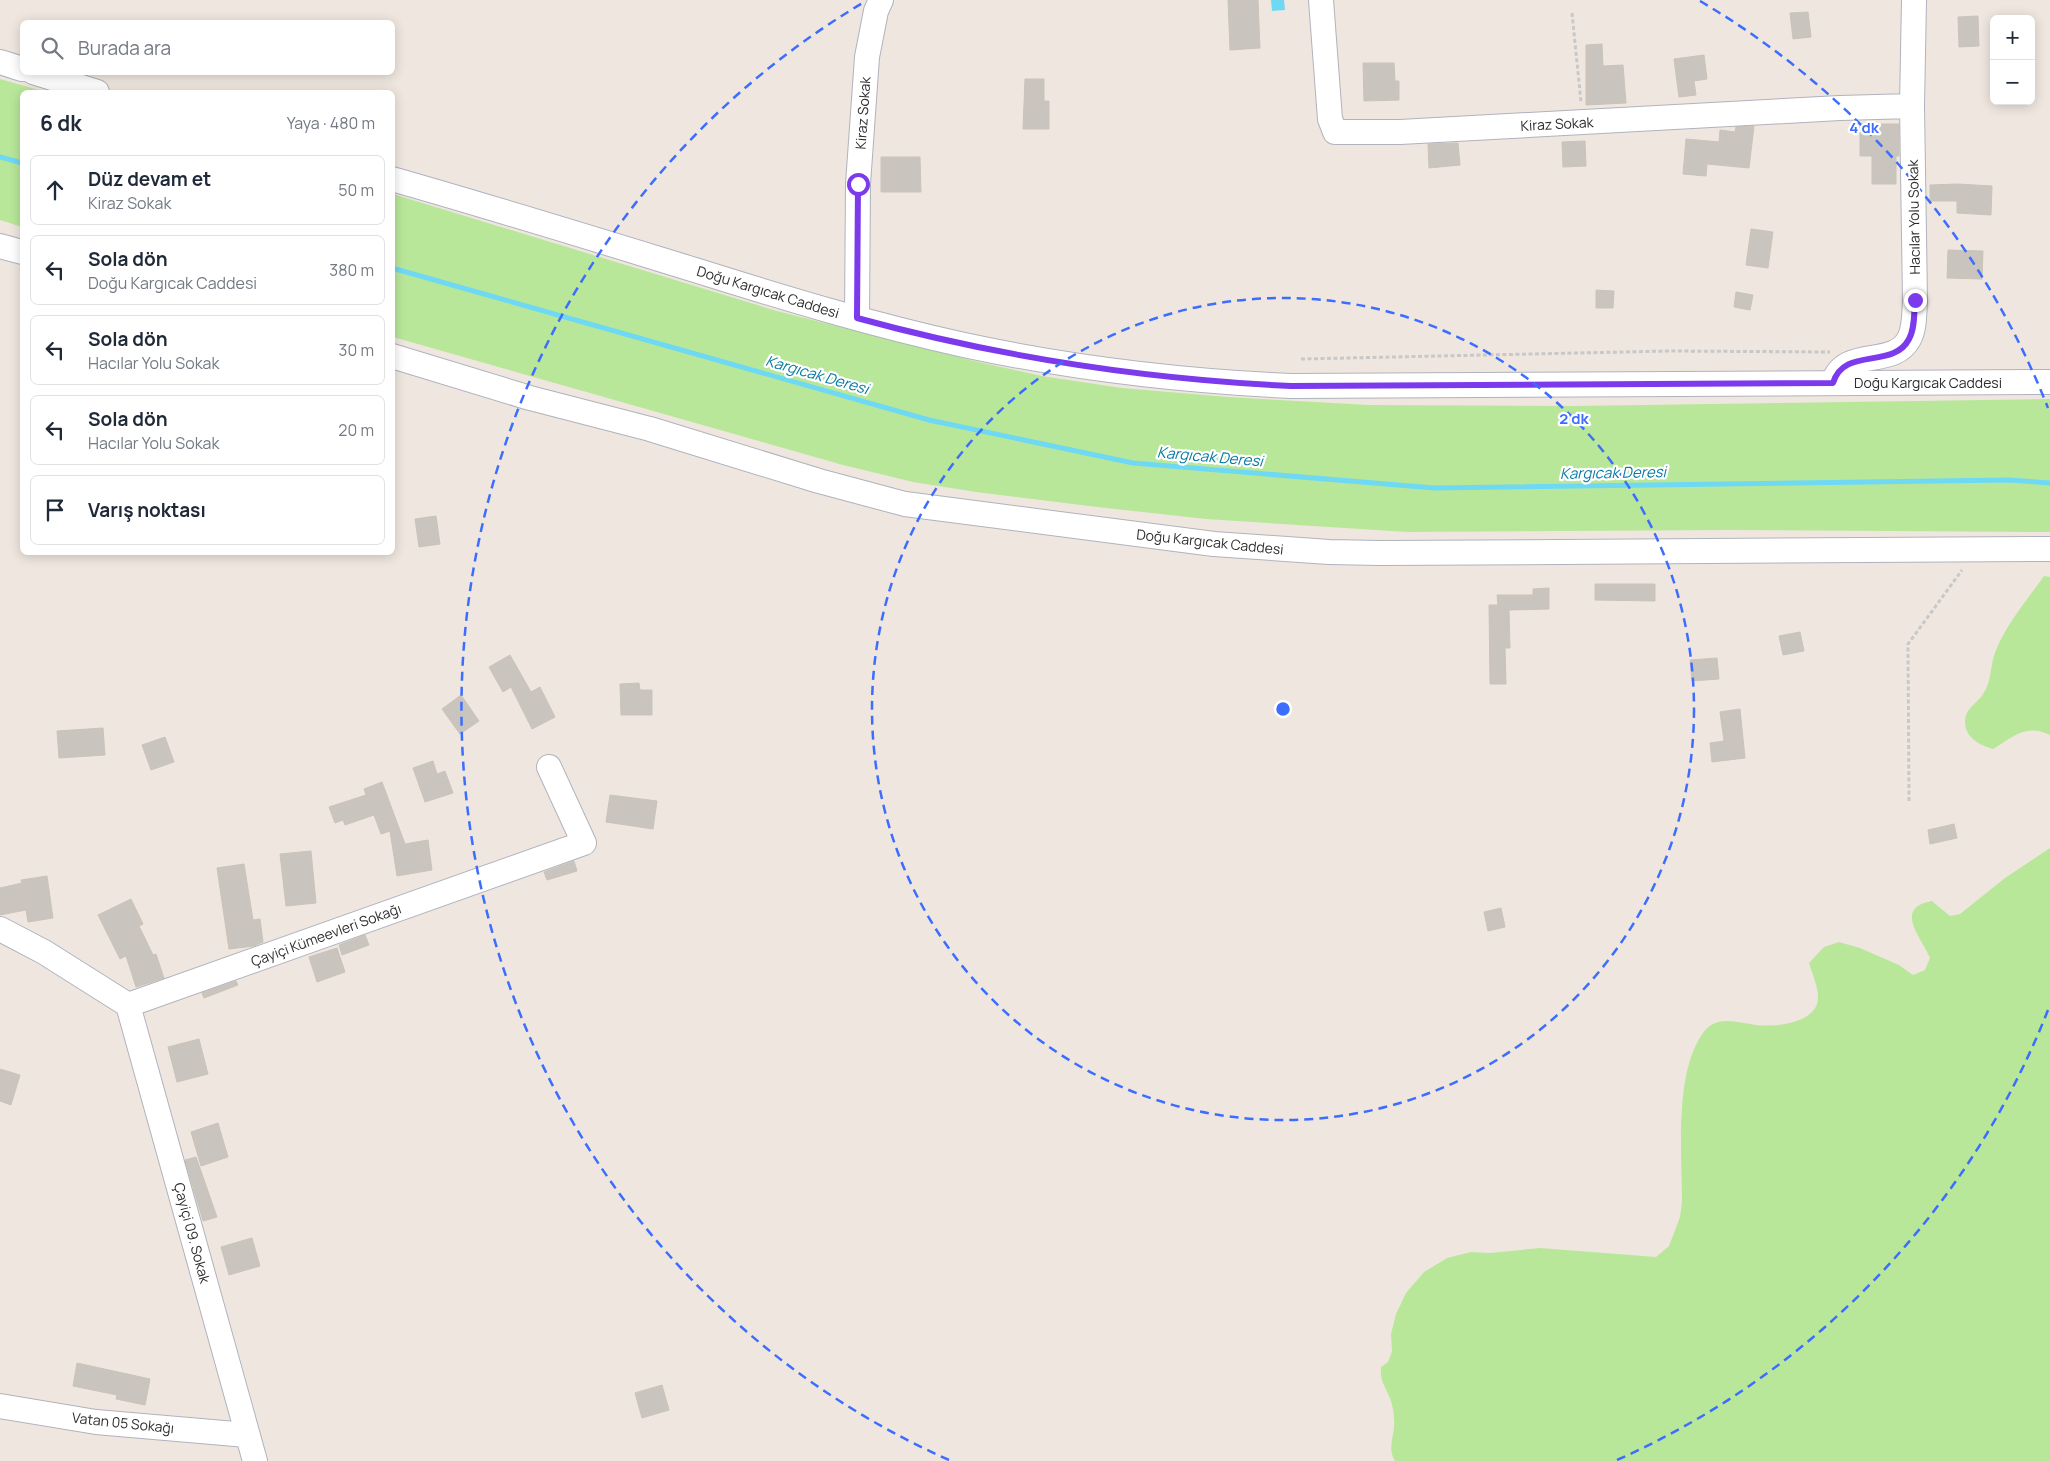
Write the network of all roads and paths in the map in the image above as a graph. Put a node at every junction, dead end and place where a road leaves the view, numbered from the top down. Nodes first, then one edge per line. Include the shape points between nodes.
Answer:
1 (881, 0) edge
2 (1322, 0) edge
3 (1914, 0) edge
4 (1572, 13) dead end
5 (0, 62) edge
6 (20, 68) edge
7 (44, 75) edge
8 (92, 90) edge
9 (1912, 106) junction
10 (1583, 122) junction
11 (395, 180) edge
12 (0, 246) edge
13 (20, 251) edge
14 (857, 318) junction
15 (1836, 352) dead end
16 (395, 357) edge
17 (1301, 359) dead end
18 (2050, 382) edge
19 (1833, 383) junction
20 (1978, 548) junction
21 (2050, 549) edge
22 (549, 767) dead end
23 (1909, 801) dead end
24 (0, 930) edge
25 (128, 1005) junction
26 (0, 1406) edge
27 (248, 1435) junction
28 (254, 1461) edge

1 - 14 street, Kiraz Sokak via 866,66 858,184
2 - 10 street, Kiraz Sokak via 1330,118 1335,132 1400,132
3 - 9 street, Hacılar Yolu Sokak
4 - 10 path
5 - 6 street
7 - 8 street
9 - 10 street, Kiraz Sokak
9 - 19 street, Hacılar Yolu Sokak via 1915,300 1912,332 1909,340 1895,352 1846,365 1836,374
11 - 14 street, Doğu Kargıcak Caddesi
12 - 13 street
14 - 19 street, Doğu Kargıcak Caddesi via 1038,360 1237,384
15 - 17 path via 1669,351
16 - 20 street, Doğu Kargıcak Caddesi via 904,504 1204,543 1312,551 1502,554
18 - 19 street, Doğu Kargıcak Caddesi
20 - 21 street, Doğu Kargıcak Caddesi
20 - 23 path via 1908,644
22 - 25 street, Çayiçi Kümeevleri Sokağı via 584,843
24 - 25 street via 44,952
25 - 27 street, Çayiçi 09. Sokak
26 - 27 street, Vatan 05 Sokağı via 96,1422
27 - 28 street, Çayiçi 09. Sokak

